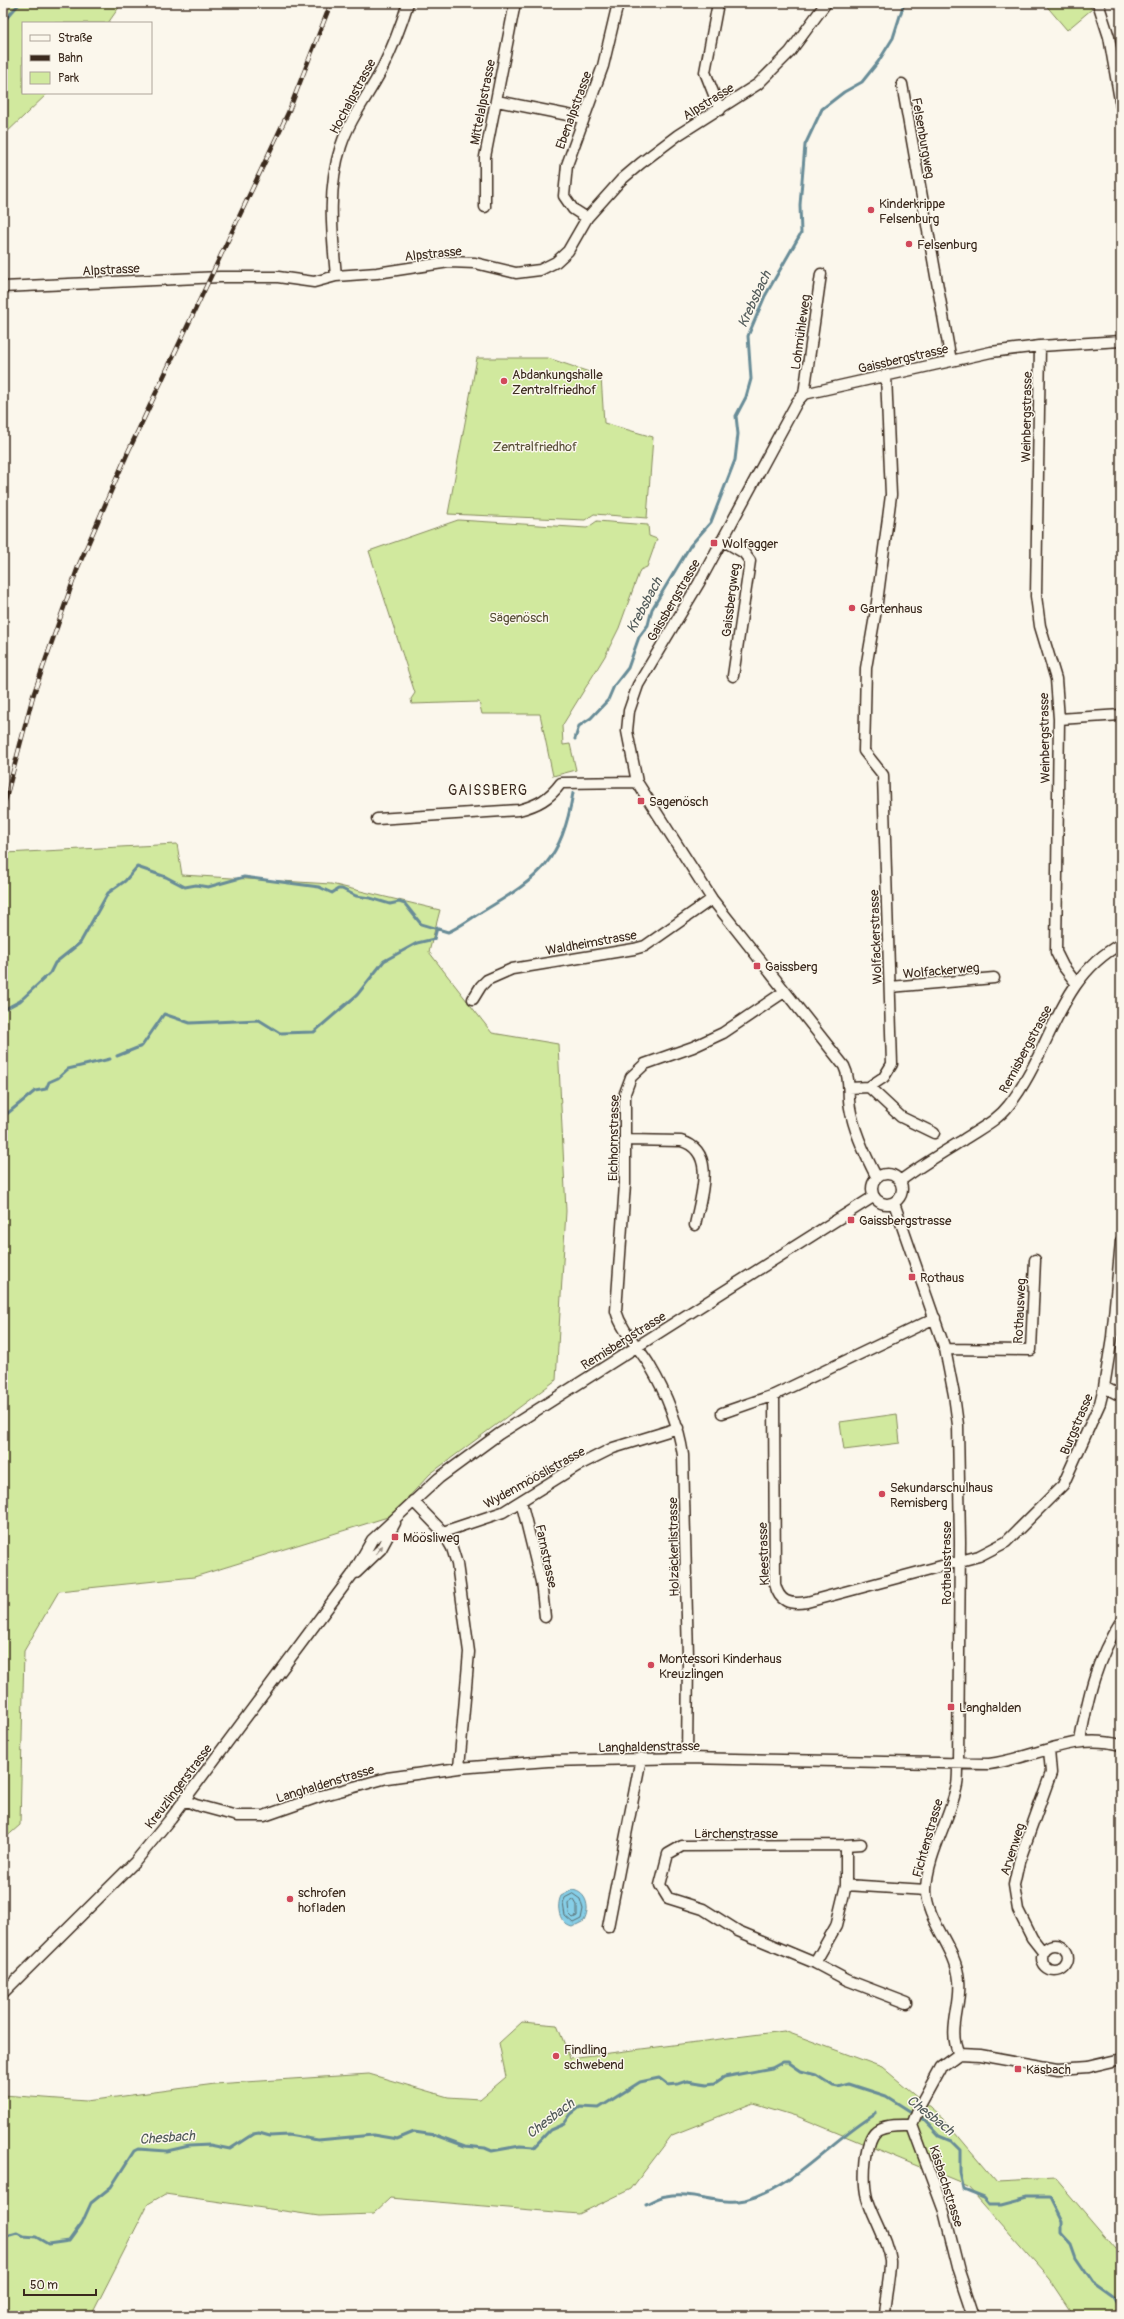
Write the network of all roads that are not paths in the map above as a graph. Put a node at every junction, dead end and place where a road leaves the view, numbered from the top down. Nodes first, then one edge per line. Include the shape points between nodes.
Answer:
1 (408, 3) edge
2 (515, 3) edge
3 (618, 3) edge
4 (718, 3) edge
5 (826, 3) edge
6 (1098, 3) edge
7 (902, 84) dead end
8 (496, 101) junction
9 (1121, 106) edge
10 (720, 110) junction
11 (583, 118) junction
12 (485, 207) dead end
13 (587, 218) junction
14 (821, 274) dead end
15 (336, 276) junction
16 (3, 287) edge
17 (1121, 341) edge
18 (1040, 346) junction
19 (951, 361) junction
20 (886, 375) junction
21 (804, 394) junction
22 (722, 540) junction
23 (733, 676) dead end
24 (1121, 715) edge
25 (1059, 719) junction
26 (637, 782) junction
27 (377, 819) dead end
28 (712, 899) junction
29 (1121, 944) edge
30 (994, 978) dead end
31 (1076, 982) junction
32 (890, 987) junction
33 (784, 992) junction
34 (473, 999) dead end
35 (869, 1087) junction
36 (850, 1088) junction
37 (934, 1133) dead end
38 (626, 1140) junction
39 (877, 1178) junction
40 (900, 1181) junction
41 (873, 1197) junction
42 (894, 1203) junction
43 (695, 1225) dead end
44 (1121, 1242) edge
45 (1034, 1260) dead end
46 (935, 1318) junction
47 (637, 1347) junction
48 (945, 1349) junction
49 (1104, 1387) junction
50 (774, 1395) junction
51 (1121, 1396) edge
52 (722, 1413) dead end
53 (678, 1428) junction
54 (413, 1501) junction
55 (521, 1501) junction
56 (443, 1532) junction
57 (960, 1561) junction
58 (352, 1575) joint
59 (545, 1617) dead end
60 (1121, 1621) edge
61 (1080, 1741) junction
62 (1121, 1746) edge
63 (1049, 1749) junction
64 (641, 1758) junction
65 (687, 1758) junction
66 (958, 1764) junction
67 (459, 1768) junction
68 (184, 1800) junction
69 (861, 1844) dead end
70 (846, 1845) junction
71 (846, 1885) junction
72 (926, 1890) junction
73 (608, 1926) dead end
74 (1043, 1952) dead end
75 (815, 1963) junction
76 (3, 1993) edge
77 (907, 2003) dead end
78 (959, 2054) junction
79 (1121, 2059) edge
80 (915, 2118) junction
81 (884, 2316) edge
82 (974, 2316) edge

1 - 15 street, Hochalpstrasse via 381,72 357,110 341,147 331,200
2 - 8 street, Mittelalpstrasse
3 - 11 street, Ebenalpstrasse via 603,66
4 - 10 street via 705,72
5 - 10 street, Alpstrasse via 790,52 758,84
6 - 9 street via 1109,37
7 - 19 street, Felsenburgweg
8 - 11 street
8 - 12 street, Mittelalpstrasse via 485,157
10 - 13 street, Alpstrasse via 678,135 641,163 621,180
11 - 13 street, Ebenalpstrasse via 567,165 564,196 573,209
13 - 15 street, Alpstrasse via 568,251 556,262 540,270 516,273 475,263 454,262
14 - 21 street, Lohmühleweg
15 - 16 street, Alpstrasse via 314,282 278,277 220,277
17 - 18 street, Gaissbergstrasse
18 - 19 street, Gaissbergstrasse via 991,352
18 - 25 street, Weinbergstrasse via 1036,596 1040,626 1056,679
19 - 20 street, Gaissbergstrasse
20 - 21 street, Gaissbergstrasse
20 - 32 street, Wolfackerstrasse via 891,495 866,668 864,751 883,776
21 - 22 street, Gaissbergstrasse via 797,402
22 - 23 street, Gaissbergweg via 744,553 750,561
22 - 26 street, Gaissbergstrasse via 638,685 629,711 627,731
24 - 25 street
25 - 31 street, Weinbergstrasse via 1056,952
26 - 27 street via 561,783 552,795 538,805 519,810
26 - 28 street, Gaissbergstrasse
28 - 33 street, Gaissbergstrasse
28 - 34 street, Waldheimstrasse via 645,946 512,969 487,980 480,986
29 - 31 street, Remisbergstrasse via 1104,954
30 - 32 street, Wolfackerweg
31 - 40 street, Remisbergstrasse via 1023,1083 1008,1106 989,1124
32 - 35 street, Wolfackerstrasse via 892,1064 884,1077
33 - 36 street, Gaissbergstrasse via 844,1066
33 - 38 street, Eichhornstrasse via 723,1033 637,1069 631,1076 625,1093
35 - 36 street
35 - 37 street via 901,1117
36 - 39 street, Gaissbergstrasse via 851,1112 866,1156
38 - 43 street via 681,1140 696,1150 703,1161 704,1177
38 - 47 street, Eichhornstrasse via 616,1311 620,1324
39 - 40 street via 886,1174
39 - 41 street via 872,1187
40 - 42 street via 902,1194
41 - 42 street via 882,1204
41 - 47 street, Remisbergstrasse
42 - 46 street, Rothausstrasse
44 - 49 street, Burgstrasse via 1110,1355
45 - 48 street, Rothausweg via 1031,1350
46 - 48 street, Rothausstrasse
46 - 50 street
47 - 53 street, Holzäckerlistrasse via 650,1366
47 - 54 street, Remisbergstrasse via 467,1455
48 - 57 street, Rothausstrasse via 958,1425
49 - 51 street
49 - 57 street, Burgstrasse via 1100,1403 1063,1485 1006,1542 979,1556
50 - 52 street
50 - 57 street, Kleestrasse via 775,1584 776,1591 783,1600 790,1604 807,1602
53 - 55 street, Wydenmööslistrasse via 613,1448 577,1466
53 - 65 street, Holzäckerlistrasse via 683,1455 685,1506
54 - 56 street
54 - 58 street, Remisbergstrasse via 372,1540
55 - 56 street, Wydenmööslistrasse via 486,1519
55 - 59 street, Farnstrasse via 541,1582
56 - 67 street via 457,1564 469,1652
57 - 66 street, Rothausstrasse
58 - 68 street, Kreuzlingerstrasse
60 - 61 street via 1106,1644 1089,1690
61 - 62 street, Langhaldenstrasse
61 - 63 street, Langhaldenstrasse
63 - 66 street, Langhaldenstrasse via 1004,1762
63 - 74 street, Arvenweg via 1051,1773 1019,1862 1014,1885 1018,1910 1032,1938
64 - 65 street, Langhaldenstrasse
64 - 67 street, Langhaldenstrasse
64 - 73 street
65 - 66 street, Langhaldenstrasse
66 - 72 street, Fichtenstrasse via 957,1786 928,1872
67 - 68 street, Langhaldenstrasse via 387,1778 321,1796 264,1816 237,1816
68 - 76 street, Kreuzlingerstrasse via 135,1862
69 - 70 street, Lärchenstrasse
70 - 71 street
70 - 75 street, Lärchenstrasse via 682,1846 668,1854 660,1885 668,1898 703,1909 738,1931
71 - 72 street
71 - 75 street via 836,1926
72 - 78 street, Fichtenstrasse via 931,1913 958,1969 960,1995 954,2041
75 - 77 street, Lärchenstrasse via 847,1980
78 - 79 street via 980,2055 1058,2069 1087,2067
78 - 80 street via 941,2067
80 - 81 street via 878,2129 871,2135 867,2148 866,2197 883,2237 890,2262
80 - 82 street, Käsbachstrasse

